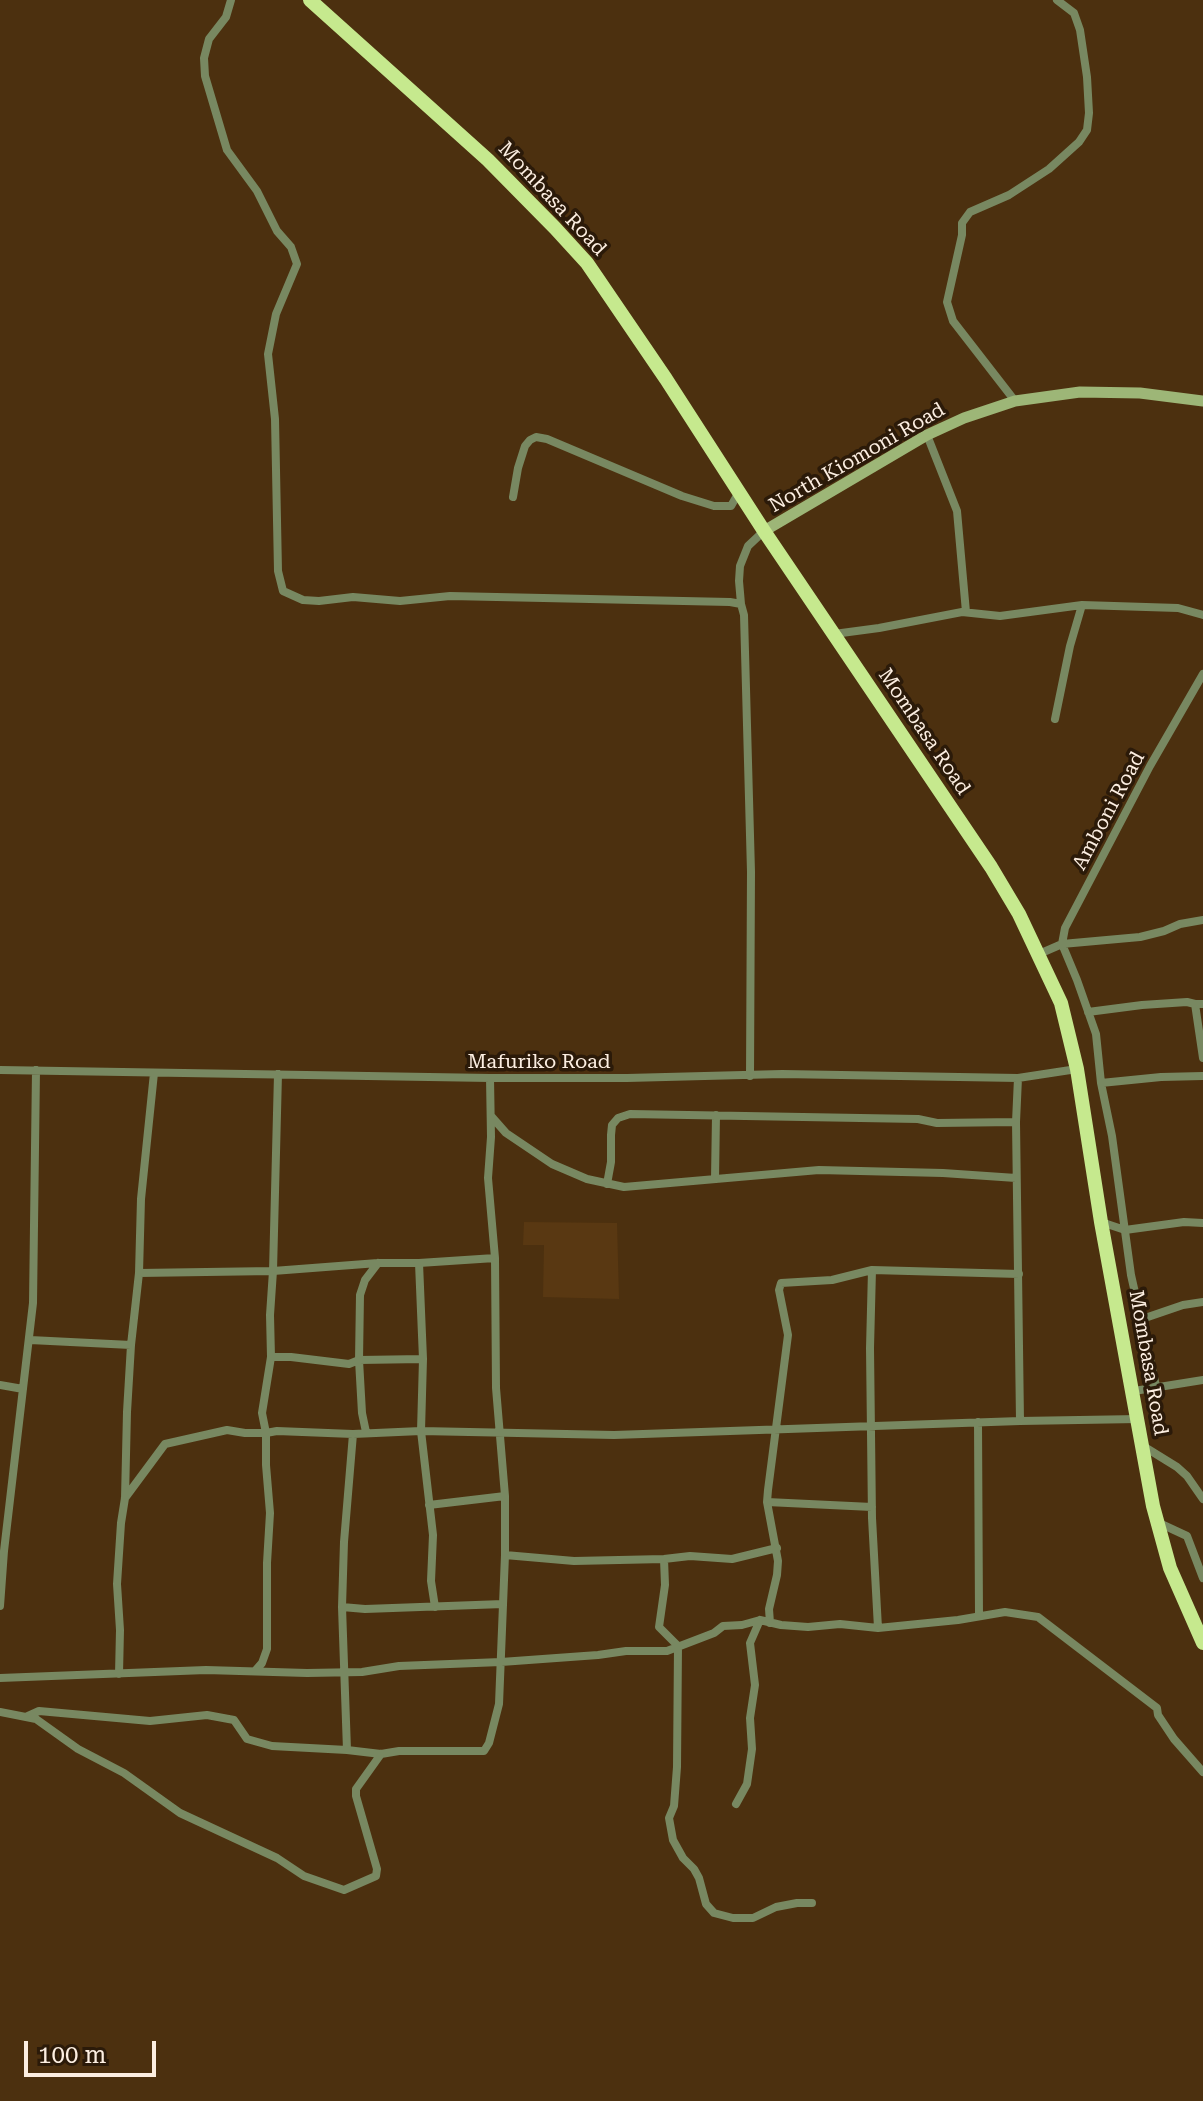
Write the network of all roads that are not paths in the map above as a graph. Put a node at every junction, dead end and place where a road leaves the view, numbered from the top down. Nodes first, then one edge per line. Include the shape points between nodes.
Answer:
1 (231, 0) edge
2 (310, 0) edge
3 (1057, 0) edge
4 (1015, 401) junction
5 (1203, 401) edge
6 (927, 435) junction
7 (739, 492) junction
8 (513, 497) dead end
9 (764, 531) junction
10 (741, 604) junction
11 (1082, 605) junction
12 (966, 612) junction
13 (1203, 615) edge
14 (834, 634) junction
15 (1203, 674) edge
16 (1055, 719) dead end
17 (1203, 920) edge
18 (1062, 944) junction
19 (1039, 954) junction
20 (1199, 1004) edge
21 (1088, 1012) junction
22 (1203, 1058) edge
23 (1077, 1069) junction
24 (0, 1070) edge
25 (36, 1070) junction
26 (154, 1073) junction
27 (278, 1074) junction
28 (750, 1076) junction
29 (1203, 1076) edge
30 (490, 1078) junction
31 (1018, 1078) junction
32 (1101, 1083) junction
33 (716, 1115) junction
34 (491, 1116) junction
35 (1016, 1122) junction
36 (1016, 1178) junction
37 (715, 1179) junction
38 (607, 1184) junction
39 (1101, 1222) junction
40 (1203, 1223) edge
41 (1125, 1230) junction
42 (495, 1258) junction
43 (378, 1263) junction
44 (419, 1263) junction
45 (872, 1270) junction
46 (273, 1271) junction
47 (139, 1273) junction
48 (1019, 1274) junction
49 (1203, 1302) edge
50 (1142, 1319) junction
51 (30, 1340) junction
52 (131, 1345) junction
53 (271, 1357) junction
54 (423, 1359) junction
55 (359, 1360) junction
56 (1203, 1380) edge
57 (0, 1385) edge
58 (1156, 1386) junction
59 (23, 1389) junction
60 (1134, 1391) junction
61 (1139, 1419) junction
62 (1020, 1421) junction
63 (978, 1422) junction
64 (872, 1426) junction
65 (777, 1429) junction
66 (421, 1431) junction
67 (366, 1432) junction
68 (500, 1432) junction
69 (266, 1433) junction
70 (353, 1434) junction
71 (1143, 1446) junction
72 (505, 1496) junction
73 (125, 1498) junction
74 (1203, 1499) edge
75 (767, 1502) junction
76 (429, 1505) junction
77 (872, 1507) junction
78 (1158, 1522) junction
79 (777, 1548) junction
80 (505, 1555) junction
81 (664, 1559) junction
82 (1203, 1578) edge
83 (503, 1604) junction
84 (0, 1606) edge
85 (342, 1607) junction
86 (435, 1607) junction
87 (979, 1616) junction
88 (760, 1620) junction
89 (770, 1623) junction
90 (878, 1628) junction
91 (1203, 1643) edge
92 (678, 1646) junction
93 (501, 1662) junction
94 (255, 1671) junction
95 (343, 1672) junction
96 (119, 1674) junction
97 (0, 1678) edge
98 (0, 1712) edge
99 (28, 1716) junction
100 (347, 1750) junction
101 (381, 1754) junction
102 (1203, 1772) edge
103 (736, 1804) dead end
104 (812, 1903) dead end

1 - 10 street via 209,39 205,76 227,150 257,191 297,264 276,314 268,354 283,591 319,601 450,596
2 - 7 highway, Mombasa Road via 488,160 587,263
3 - 4 street via 1074,13 1080,30 1087,130 1049,169 970,212 962,223 947,302 953,321
4 - 5 main road, North Kiomoni Road via 1080,392
4 - 6 main road, North Kiomoni Road
6 - 9 main road, North Kiomoni Road
6 - 12 street via 957,511
7 - 8 street via 731,506 714,506 536,437 525,446
7 - 9 highway, Mombasa Road
9 - 10 street via 748,546 740,566
9 - 14 highway, Mombasa Road
10 - 28 street via 751,872
11 - 12 street via 1000,616
11 - 13 street via 1178,608
11 - 16 street
12 - 14 street
14 - 19 highway, Mombasa Road via 991,867
15 - 18 street, Amboni Road via 1065,928
17 - 18 street via 1140,937
18 - 19 street
18 - 21 street
19 - 23 highway, Mombasa Road via 1061,1003
20 - 21 street
20 - 22 street
21 - 32 street
23 - 31 street, Mafuriko Road
23 - 39 highway, Mombasa Road
24 - 25 street, Mafuriko Road
25 - 26 street, Mafuriko Road
25 - 51 street
26 - 27 street, Mafuriko Road
26 - 47 street
27 - 30 street, Mafuriko Road
27 - 46 street
28 - 30 street, Mafuriko Road
28 - 31 street, Mafuriko Road
29 - 32 street
30 - 34 street
31 - 35 street
32 - 41 street
33 - 35 street
33 - 37 street
33 - 38 street via 618,1118 612,1125
34 - 38 street via 506,1133 552,1164
34 - 42 street via 488,1178
35 - 36 street
36 - 37 street via 819,1170
36 - 48 street
37 - 38 street
39 - 41 street
39 - 60 highway, Mombasa Road
40 - 41 street
41 - 50 street
42 - 44 street
42 - 68 street
43 - 44 street
43 - 46 street
43 - 55 street via 360,1295
44 - 54 street
45 - 48 street
45 - 64 street
45 - 65 street via 832,1280 781,1283 788,1335
46 - 47 street
46 - 53 street
47 - 52 street
48 - 62 street
49 - 50 street
50 - 58 street
51 - 52 street
51 - 59 street
52 - 73 street
53 - 55 street via 349,1364
53 - 69 street via 262,1413
54 - 55 street
54 - 66 street
55 - 67 street
56 - 58 street
57 - 59 street
58 - 60 street
59 - 84 street
60 - 61 highway, Mombasa Road
61 - 62 street
61 - 71 highway, Mombasa Road
62 - 63 street
63 - 64 street
63 - 87 street
64 - 65 street
64 - 77 street
65 - 68 street via 614,1435
65 - 75 street
66 - 67 street
66 - 68 street
66 - 76 street
67 - 70 street
68 - 72 street
69 - 70 street
69 - 73 street via 227,1430 165,1444
69 - 94 street via 267,1649
70 - 85 street
71 - 74 street via 1177,1467
71 - 78 highway, Mombasa Road
72 - 76 street
72 - 80 street
73 - 96 street via 117,1584
75 - 77 street
75 - 79 street
76 - 86 street
77 - 90 street
78 - 82 street via 1187,1536
78 - 91 highway, Mombasa Road via 1170,1568
79 - 81 street via 732,1559
79 - 89 street
80 - 81 street via 574,1561
80 - 83 street
81 - 92 street via 659,1627
83 - 86 street
83 - 93 street
85 - 86 street
85 - 95 street
87 - 90 street
87 - 102 street via 1005,1612 1038,1617 1157,1708 1174,1739
88 - 89 street
88 - 92 street via 723,1626
88 - 103 street via 750,1643 755,1685 751,1759 745,1791
89 - 90 street
92 - 93 street
92 - 104 street via 677,1767 669,1818 673,1840 699,1878 706,1904 714,1913 753,1918 776,1907
93 - 95 street
93 - 101 street via 499,1704 484,1751
94 - 95 street
94 - 96 street
95 - 100 street
96 - 97 street
98 - 99 street
99 - 100 street via 39,1711 150,1721 207,1715 234,1720 247,1739 272,1746
99 - 101 street via 180,1813 304,1876 344,1890 376,1876 356,1789
100 - 101 street

